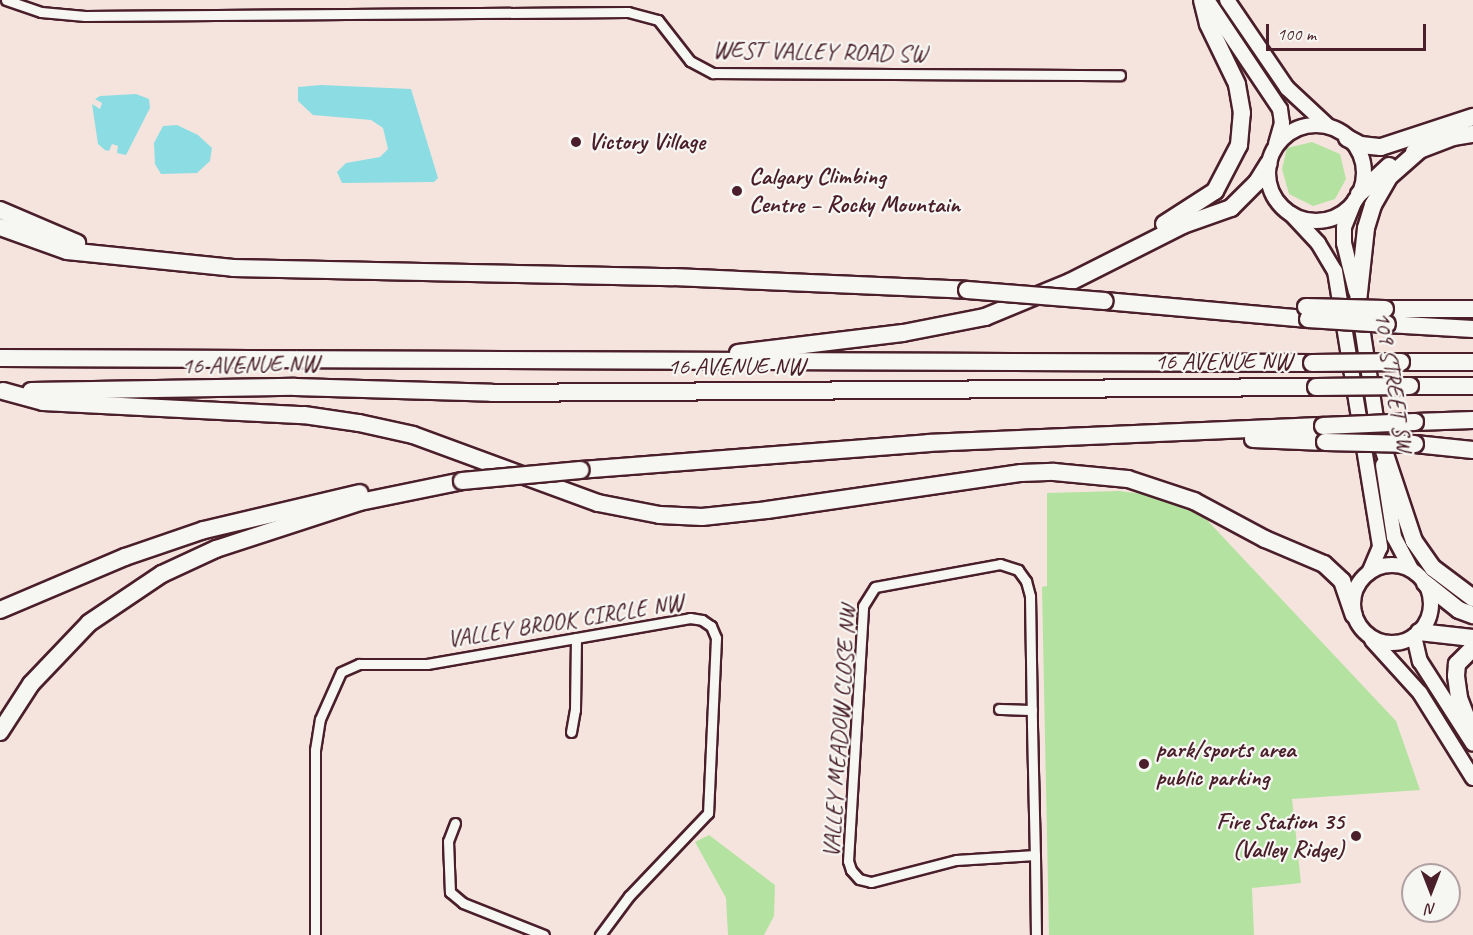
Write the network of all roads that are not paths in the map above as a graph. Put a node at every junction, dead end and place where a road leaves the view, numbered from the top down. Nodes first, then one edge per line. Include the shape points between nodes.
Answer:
1 (6, 0) edge
2 (1202, 0) edge
3 (1207, 0) edge
4 (1227, 0) edge
5 (1120, 75) dead end
6 (1473, 117) edge
7 (1332, 128) junction
8 (1473, 134) edge
9 (1347, 138) junction
10 (1423, 147) junction
11 (1270, 159) junction
12 (1357, 197) junction
13 (0, 210) edge
14 (1291, 214) junction
15 (0, 227) edge
16 (1126, 254) junction
17 (120, 259) junction
18 (1358, 302) junction
19 (1473, 309) edge
20 (1386, 316) junction
21 (1473, 329) edge
22 (0, 358) edge
23 (681, 361) junction
24 (1473, 362) edge
25 (1473, 386) edge
26 (1, 391) edge
27 (1473, 420) edge
28 (1377, 430) junction
29 (1324, 434) junction
30 (1473, 450) edge
31 (462, 481) junction
32 (1411, 569) junction
33 (1370, 571) junction
34 (1425, 583) junction
35 (1473, 598) edge
36 (0, 610) edge
37 (1354, 615) junction
38 (1473, 615) edge
39 (1366, 634) junction
40 (1416, 634) junction
41 (576, 638) junction
42 (1473, 638) edge
43 (1473, 648) edge
44 (999, 709) dead end
45 (1032, 710) junction
46 (0, 732) edge
47 (571, 732) dead end
48 (1473, 734) edge
49 (1473, 744) edge
50 (1473, 778) edge
51 (454, 823) dead end
52 (1035, 855) junction
53 (315, 935) edge
54 (544, 935) edge
55 (600, 935) edge
56 (1036, 935) edge

1 - 5 street, WEST VALLEY ROAD SW via 41,12 86,16 628,12 658,20 690,61 713,73
2 - 16 highway via 1208,24 1237,84 1242,113 1239,145 1215,191
3 - 11 street via 1280,110 1282,123
4 - 7 street via 1287,88 1315,118
6 - 9 highway via 1381,147 1361,145
7 - 9 street
7 - 11 street via 1314,126 1297,130 1282,140
8 - 10 highway
9 - 12 street via 1358,152 1363,168
10 - 12 highway via 1395,161
10 - 18 highway via 1389,177 1373,205 1366,228
11 - 14 street via 1270,188
11 - 16 highway via 1257,182 1231,208 1183,225
12 - 14 street via 1342,213 1326,220 1308,220
12 - 18 street, 109 STREET SW via 1344,227 1344,243
13 - 17 highway
14 - 33 street, 109 STREET SW via 1318,243 1335,271 1380,547
15 - 17 highway via 67,251
16 - 23 highway via 986,317 903,333
17 - 20 highway, bridge via 233,268 673,277
18 - 28 street, 109 STREET SW
19 - 20 highway
20 - 21 highway
22 - 23 highway, 16 AVENUE NW
23 - 24 highway, 16 AVENUE NW, bridge
25 - 26 highway, 16 AVENUE NW, bridge via 516,393 295,387
26 - 37 highway via 43,402 304,415 359,423 413,435 598,503 660,515 702,517 767,510 1021,473 1128,479 1194,501 1324,564 1342,581
27 - 29 highway, bridge via 1415,422
28 - 32 street, 109 STREET SW via 1394,537 1400,555
28 - 35 highway via 1414,541 1433,568
29 - 30 highway, bridge
29 - 31 highway, bridge via 929,443
31 - 36 highway via 366,491 204,530
31 - 46 highway via 360,502 216,549 162,574 89,623 31,684
32 - 33 street via 1390,564
32 - 34 street
33 - 37 street via 1357,585
34 - 38 highway via 1459,610
34 - 40 street via 1431,609
37 - 39 street
39 - 40 street via 1385,643
39 - 50 street via 1420,693
40 - 42 highway
40 - 49 street via 1420,661
41 - 47 street via 576,710
41 - 53 street, VALLEY BROOK CIRCLE NW via 427,664 359,664 341,672 320,719 315,750
41 - 55 street, VALLEY BROOK CIRCLE NW via 690,618 707,622 716,638 708,813 628,896
43 - 48 highway via 1461,658 1456,676 1459,698
44 - 45 street
45 - 52 street, VALLEY MEADOW CLOSE NW
45 - 52 street, VALLEY MEADOW CLOSE NW via 1029,596 1018,570 994,565 883,584 867,594 863,606 848,861 851,870 862,880 874,882 943,862
51 - 54 street via 448,841 450,892 463,903
52 - 56 street, VALLEY MEADOW CLOSE NW

